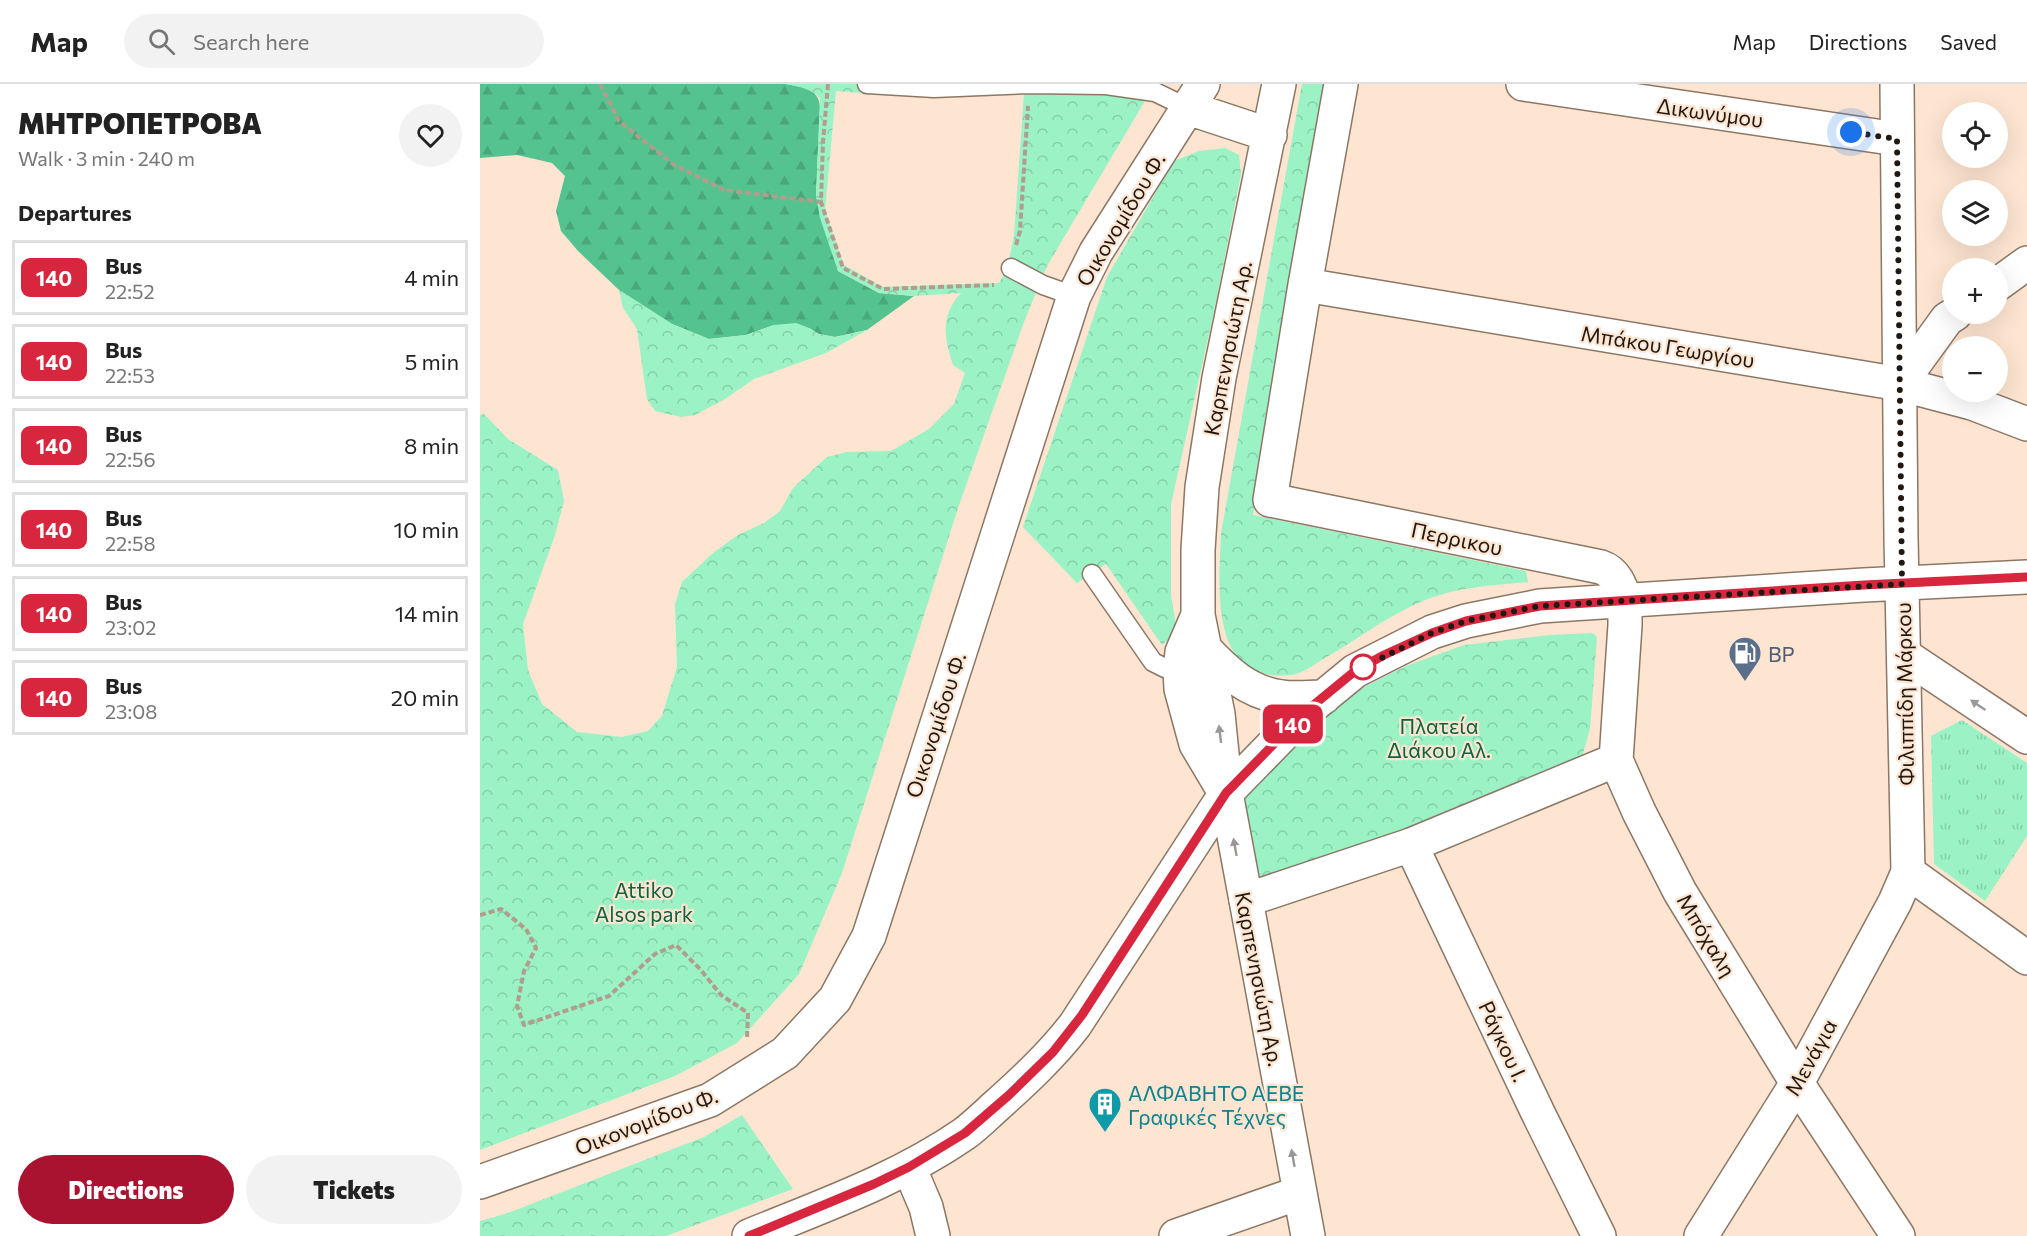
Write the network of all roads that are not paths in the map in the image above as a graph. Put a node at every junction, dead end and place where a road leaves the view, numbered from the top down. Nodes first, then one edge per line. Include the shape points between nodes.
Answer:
1 (867, 84) edge
2 (1029, 84) edge
3 (1279, 84) edge
4 (1341, 84) edge
5 (1522, 84) edge
6 (1897, 84) edge
7 (1195, 96) edge
8 (1270, 135) junction
9 (1897, 139) junction
10 (2027, 263) edge
11 (1011, 268) road end
12 (2008, 277) edge
13 (1305, 285) junction
14 (1074, 296) junction
15 (1943, 324) edge
16 (1900, 384) junction
17 (2027, 424) edge
18 (1092, 574) dead end
19 (2027, 577) edge
20 (1902, 584) junction
21 (1625, 600) junction
22 (1198, 615) junction
23 (1204, 648) junction
24 (1904, 655) junction
25 (1180, 670) junction
26 (1324, 697) junction
27 (2027, 737) edge
28 (1616, 760) junction
29 (1226, 793) junction
30 (1411, 844) junction
31 (1908, 872) junction
32 (1246, 900) junction
33 (2027, 958) edge
34 (1797, 1083) junction
35 (909, 1167) junction
36 (480, 1182) edge
37 (1299, 1193) junction
38 (749, 1236) edge
39 (933, 1236) edge
40 (1176, 1236) edge
41 (1308, 1236) edge
42 (1599, 1236) edge
43 (1701, 1236) edge
44 (1898, 1236) edge

1 - 2 lane via 934,88
2 - 7 lane via 1106,85
3 - 8 street, Καρπενησιώτη Αρ.
4 - 13 street
5 - 9 street, Δικωνύμου
6 - 9 street, Φιλιππίδη Μάρκου
7 - 8 street
7 - 14 street, Οικονομίδου Φ. via 1096,252
8 - 22 street, Καρπενησιώτη Αρ. via 1219,378 1202,487
9 - 16 street, Φιλιππίδη Μάρκου
10 - 12 street
11 - 14 lane
13 - 16 street, Μπάκου Γεωργίου
13 - 21 street, Περρικου via 1270,500 1601,567 1618,582
14 - 36 street, Οικονομίδου Φ. via 868,936 835,999 785,1053 710,1100
15 - 16 street
16 - 17 street, Μπάκου Γεωργίου via 1972,403
16 - 20 street, Φιλιππίδη Μάρκου
18 - 25 lane via 1153,662
19 - 20 street
20 - 21 street
20 - 24 street, Φιλιππίδη Μάρκου
21 - 26 street via 1540,606 1466,621 1384,655 1355,671
21 - 28 street, Μπόχαλη
22 - 23 street, Καρπενησιώτη Αρ.
22 - 25 street, Καρπενησιώτη Αρ. via 1182,652
23 - 26 street via 1236,679 1265,694 1284,698
29 -> 23 street, Καρπενησιώτη Αρ. via 1218,714
27 -> 24 street
24 - 31 street, Φιλιππίδη Μάρκου
25 - 29 street, Καρπενησιώτη Αρ. via 1181,689 1196,744
26 - 29 street
28 - 30 street
28 - 34 street, Μπόχαλη via 1680,892
32 -> 29 street, Καρπενησιώτη Αρ.
29 - 35 street via 1062,1041 965,1133
30 - 32 street
30 - 42 street, Ράγκου Ι.
31 - 33 street
31 - 34 street, Μενάγια
37 -> 32 street, Καρπενησιώτη Αρ.
34 - 43 street, Μενάγια
34 - 44 street, Μπόχαλη
35 - 38 street
35 - 39 street
37 - 40 street
37 - 41 street, Καρπενησιώτη Αρ.

